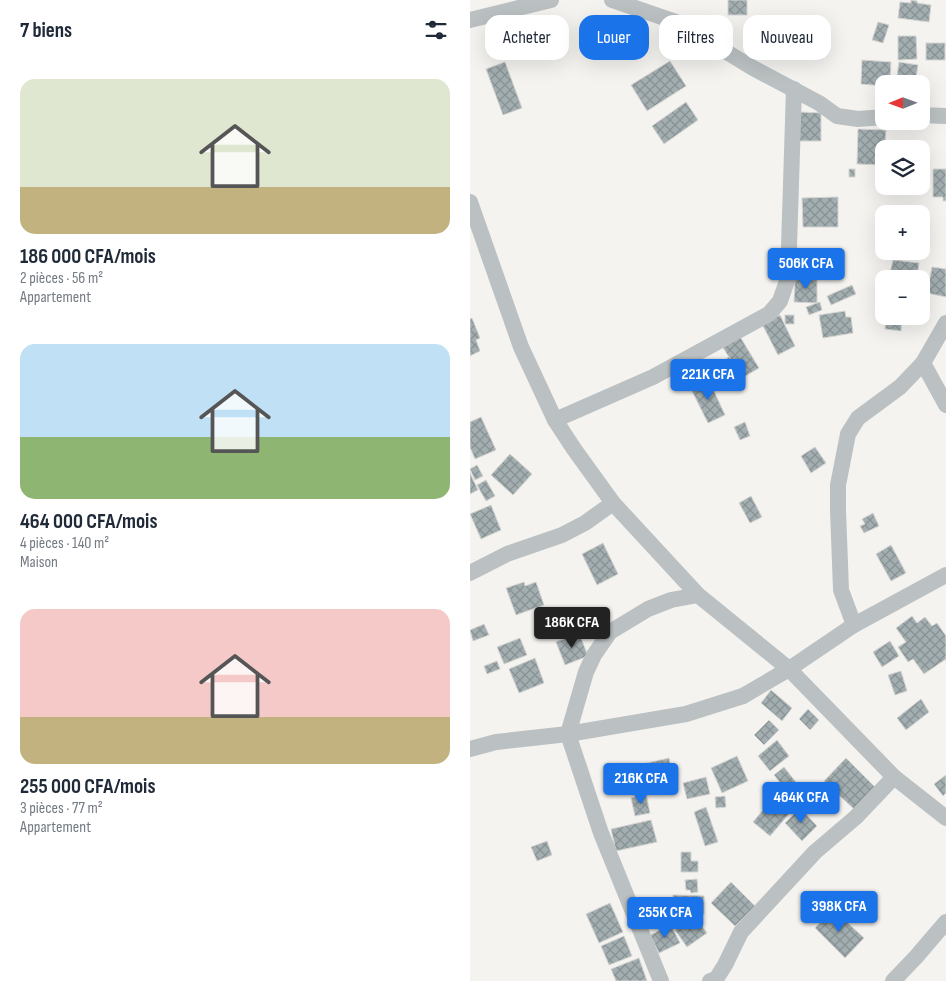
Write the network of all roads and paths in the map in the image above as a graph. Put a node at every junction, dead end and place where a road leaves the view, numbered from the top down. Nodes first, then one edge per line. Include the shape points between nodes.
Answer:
1 (551, 0) edge
2 (612, 0) edge
3 (470, 20) edge
4 (794, 89) junction
5 (930, 115) edge
6 (946, 116) edge
7 (875, 118) edge
8 (470, 202) edge
9 (946, 322) edge
10 (924, 364) junction
11 (946, 405) edge
12 (555, 420) junction
13 (613, 502) junction
14 (470, 573) edge
15 (946, 575) edge
16 (698, 595) junction
17 (854, 625) junction
18 (789, 670) junction
19 (568, 734) junction
20 (470, 749) edge
21 (894, 777) junction
22 (946, 818) edge
23 (946, 922) edge
24 (661, 981) edge
25 (710, 981) edge
26 (893, 981) edge

1 - 3 street
2 - 4 street via 679,24
4 - 7 street via 837,116
4 - 12 street via 788,278 780,301 768,314 653,377
5 - 6 street
8 - 12 street via 521,347
9 - 10 street
10 - 11 street
10 - 17 street via 900,387 858,418 848,434 838,486 838,510 841,590
12 - 13 street
13 - 14 street via 562,535 507,554
13 - 16 street
15 - 17 street
16 - 18 street
16 - 19 street via 648,608 610,632 586,672
17 - 18 street
18 - 19 street via 743,696 686,714
18 - 21 street
19 - 20 street via 496,742
19 - 24 street via 600,833
21 - 22 street
21 - 25 street via 856,817 815,852 741,932 725,965 716,979
23 - 26 street

